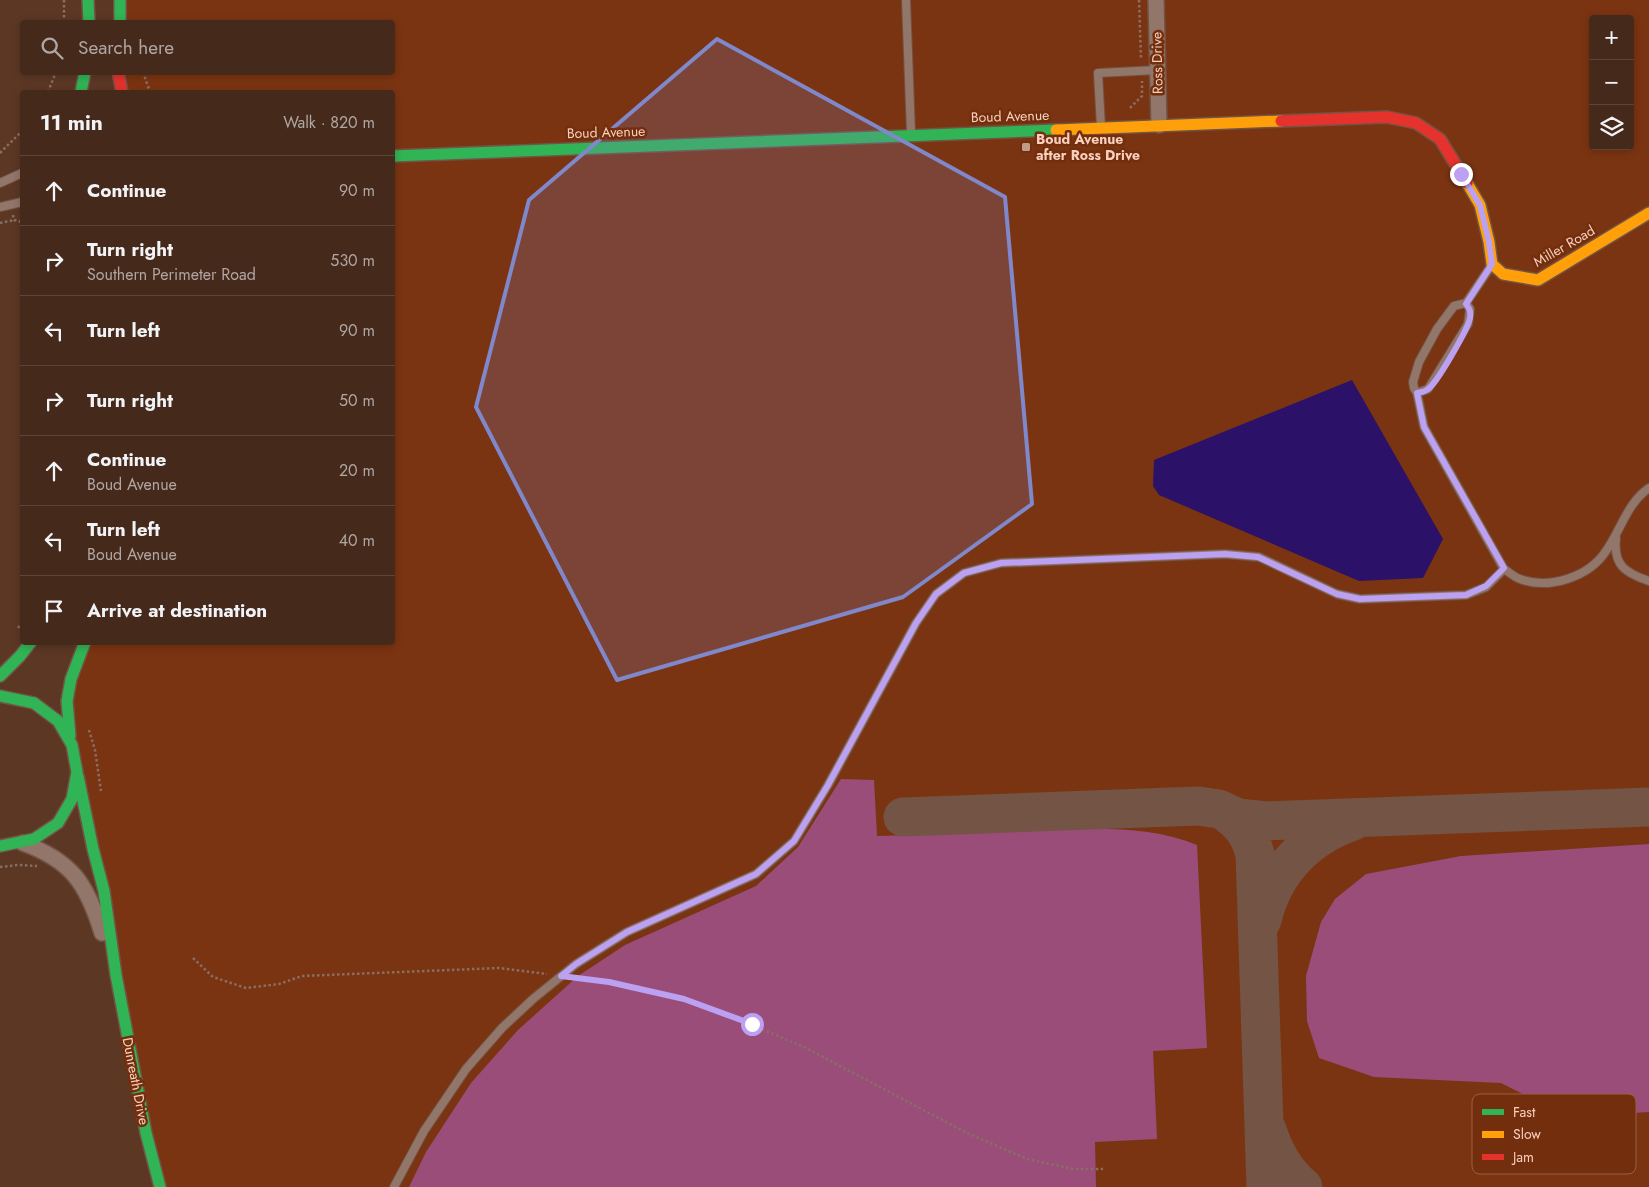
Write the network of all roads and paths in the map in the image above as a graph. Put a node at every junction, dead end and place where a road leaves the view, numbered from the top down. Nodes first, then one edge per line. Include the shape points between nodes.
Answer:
1 (64, 0) edge
2 (88, 0) edge
3 (120, 0) edge
4 (906, 0) edge
5 (1139, 0) edge
6 (1156, 0) edge
7 (64, 20) edge
8 (89, 20) edge
9 (120, 20) edge
10 (1157, 70) junction
11 (1141, 71) junction
12 (55, 75) edge
13 (84, 75) edge
14 (119, 75) edge
15 (144, 75) edge
16 (49, 90) edge
17 (81, 90) edge
18 (122, 90) edge
19 (149, 90) edge
20 (1130, 108) dead end
21 (1159, 126) junction
22 (1101, 128) junction
23 (20, 133) edge
24 (911, 135) junction
25 (0, 153) edge
26 (395, 156) edge
27 (20, 174) edge
28 (0, 183) edge
29 (20, 202) edge
30 (0, 207) edge
31 (1649, 213) edge
32 (20, 221) edge
33 (0, 223) edge
34 (1492, 264) junction
35 (1466, 304) junction
36 (1417, 393) junction
37 (1649, 488) edge
38 (1616, 536) junction
39 (1504, 568) junction
40 (1649, 581) edge
41 (29, 645) edge
42 (84, 645) edge
43 (0, 676) edge
44 (0, 696) edge
45 (70, 736) junction
46 (78, 776) junction
47 (11, 845) edge
48 (0, 851) edge
49 (193, 958) dead end
50 (116, 975) junction
51 (561, 976) junction
52 (1103, 1169) dead end
53 (160, 1187) edge
54 (394, 1187) edge

1 - 7 path
2 - 8 street
3 - 9 street
4 - 24 lane
5 - 11 path
6 - 10 street, Ross Drive
10 - 11 lane
10 - 21 street, Ross Drive
11 - 20 path via 1142,96
11 - 22 lane via 1098,73
12 - 16 path
13 - 17 street
14 - 18 street
15 - 19 path
21 - 22 street, Boud Avenue
21 - 34 street, Boud Avenue via 1387,117 1416,123 1440,139 1480,205
22 - 24 street, Boud Avenue
23 - 25 path
24 - 26 street, Boud Avenue
27 - 28 lane
29 - 30 lane
31 - 34 street, Miller Road via 1538,280 1503,274
32 - 33 path via 14,218
34 - 35 lane
35 - 36 lane via 1470,309 1468,324 1428,389
35 - 36 lane via 1454,306 1433,338 1416,374 1414,388
36 - 39 lane via 1424,427
37 - 38 lane via 1633,503
38 - 39 lane via 1591,566 1555,583 1518,579
38 - 40 lane via 1614,550 1619,564
39 - 51 lane via 1486,586 1466,595 1360,599 1337,594 1258,557 1225,554 1001,563 964,573 936,594 916,623 833,777 794,841 756,874 627,932
41 - 43 street
42 - 45 street via 67,701
44 - 45 street via 12,696 40,705 62,724
45 - 46 street, Dunreath Drive via 78,762
46 - 47 street via 65,813 47,832
46 - 50 street, Dunreath Drive via 104,890
47 - 48 street
47 - 50 street, Dunreath Drive via 52,856 75,874 87,892
49 - 51 path via 213,977 246,988 278,984 302,976 499,968
50 - 53 street, Dunreath Drive via 146,1133
51 - 52 path via 609,982 684,999 806,1048 965,1132 1027,1159 1073,1169
51 - 54 lane via 502,1028 466,1069 424,1131

